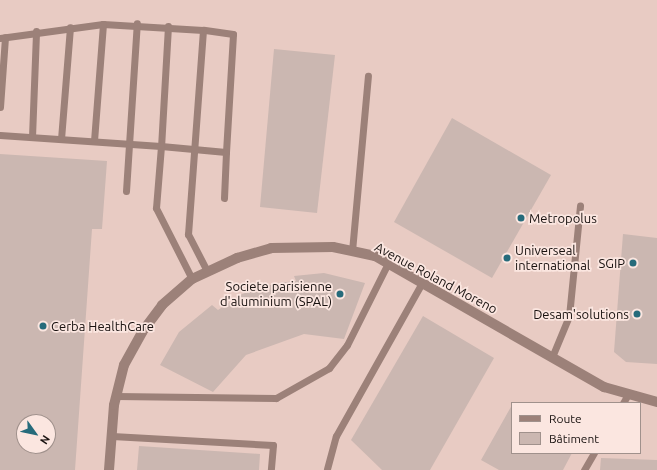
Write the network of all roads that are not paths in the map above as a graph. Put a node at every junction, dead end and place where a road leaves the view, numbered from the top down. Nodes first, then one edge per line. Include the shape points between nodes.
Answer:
1 (137, 23) junction
2 (103, 24) junction
3 (168, 26) junction
4 (70, 27) junction
5 (203, 30) junction
6 (36, 31) junction
7 (2, 37) edge
8 (368, 76) dead end
9 (0, 107) edge
10 (0, 135) edge
11 (32, 137) junction
12 (61, 139) junction
13 (94, 141) junction
14 (130, 144) junction
15 (161, 146) junction
16 (194, 149) junction
17 (226, 152) junction
18 (126, 191) dead end
19 (224, 198) dead end
20 (580, 206) dead end
21 (352, 251) junction
22 (388, 264) junction
23 (207, 271) junction
24 (192, 278) junction
25 (422, 283) junction
26 (552, 357) junction
27 (116, 396) junction
28 (625, 400) edge
29 (657, 402) edge
30 (112, 436) junction
31 (593, 454) edge
32 (327, 469) dead end
33 (109, 470) edge
34 (271, 470) edge
35 (584, 470) edge

1 - 2 lane
1 - 3 lane
1 - 14 lane
2 - 4 lane
2 - 13 lane
3 - 5 lane
3 - 15 lane
4 - 6 lane
4 - 12 lane
5 - 16 lane
5 - 17 lane via 233,34
6 - 7 lane
6 - 11 lane
7 - 9 lane
8 - 21 lane
10 - 11 lane
11 - 12 lane
12 - 13 lane
13 - 14 lane
14 - 15 lane
14 - 18 lane
15 - 16 lane
15 - 24 lane via 156,208
16 - 17 lane
16 - 23 lane via 188,234
17 - 19 lane
20 - 26 lane via 569,316
21 - 22 street, Avenue Roland Moreno
21 - 23 street, Avenue Roland Moreno via 313,246 271,248
22 - 25 street, Avenue Roland Moreno
22 - 27 lane via 347,345 329,368 276,398
23 - 24 street, Avenue Roland Moreno
24 - 27 street, Avenue Roland Moreno via 162,305 142,332 124,365
25 - 26 street, Avenue Roland Moreno
25 - 32 lane via 336,436
26 - 28 street, Avenue Roland Moreno
27 - 30 street, Avenue Roland Moreno
28 - 29 street, Avenue Roland Moreno
30 - 33 street, Avenue Roland Moreno
30 - 34 lane via 273,445
31 - 35 lane

